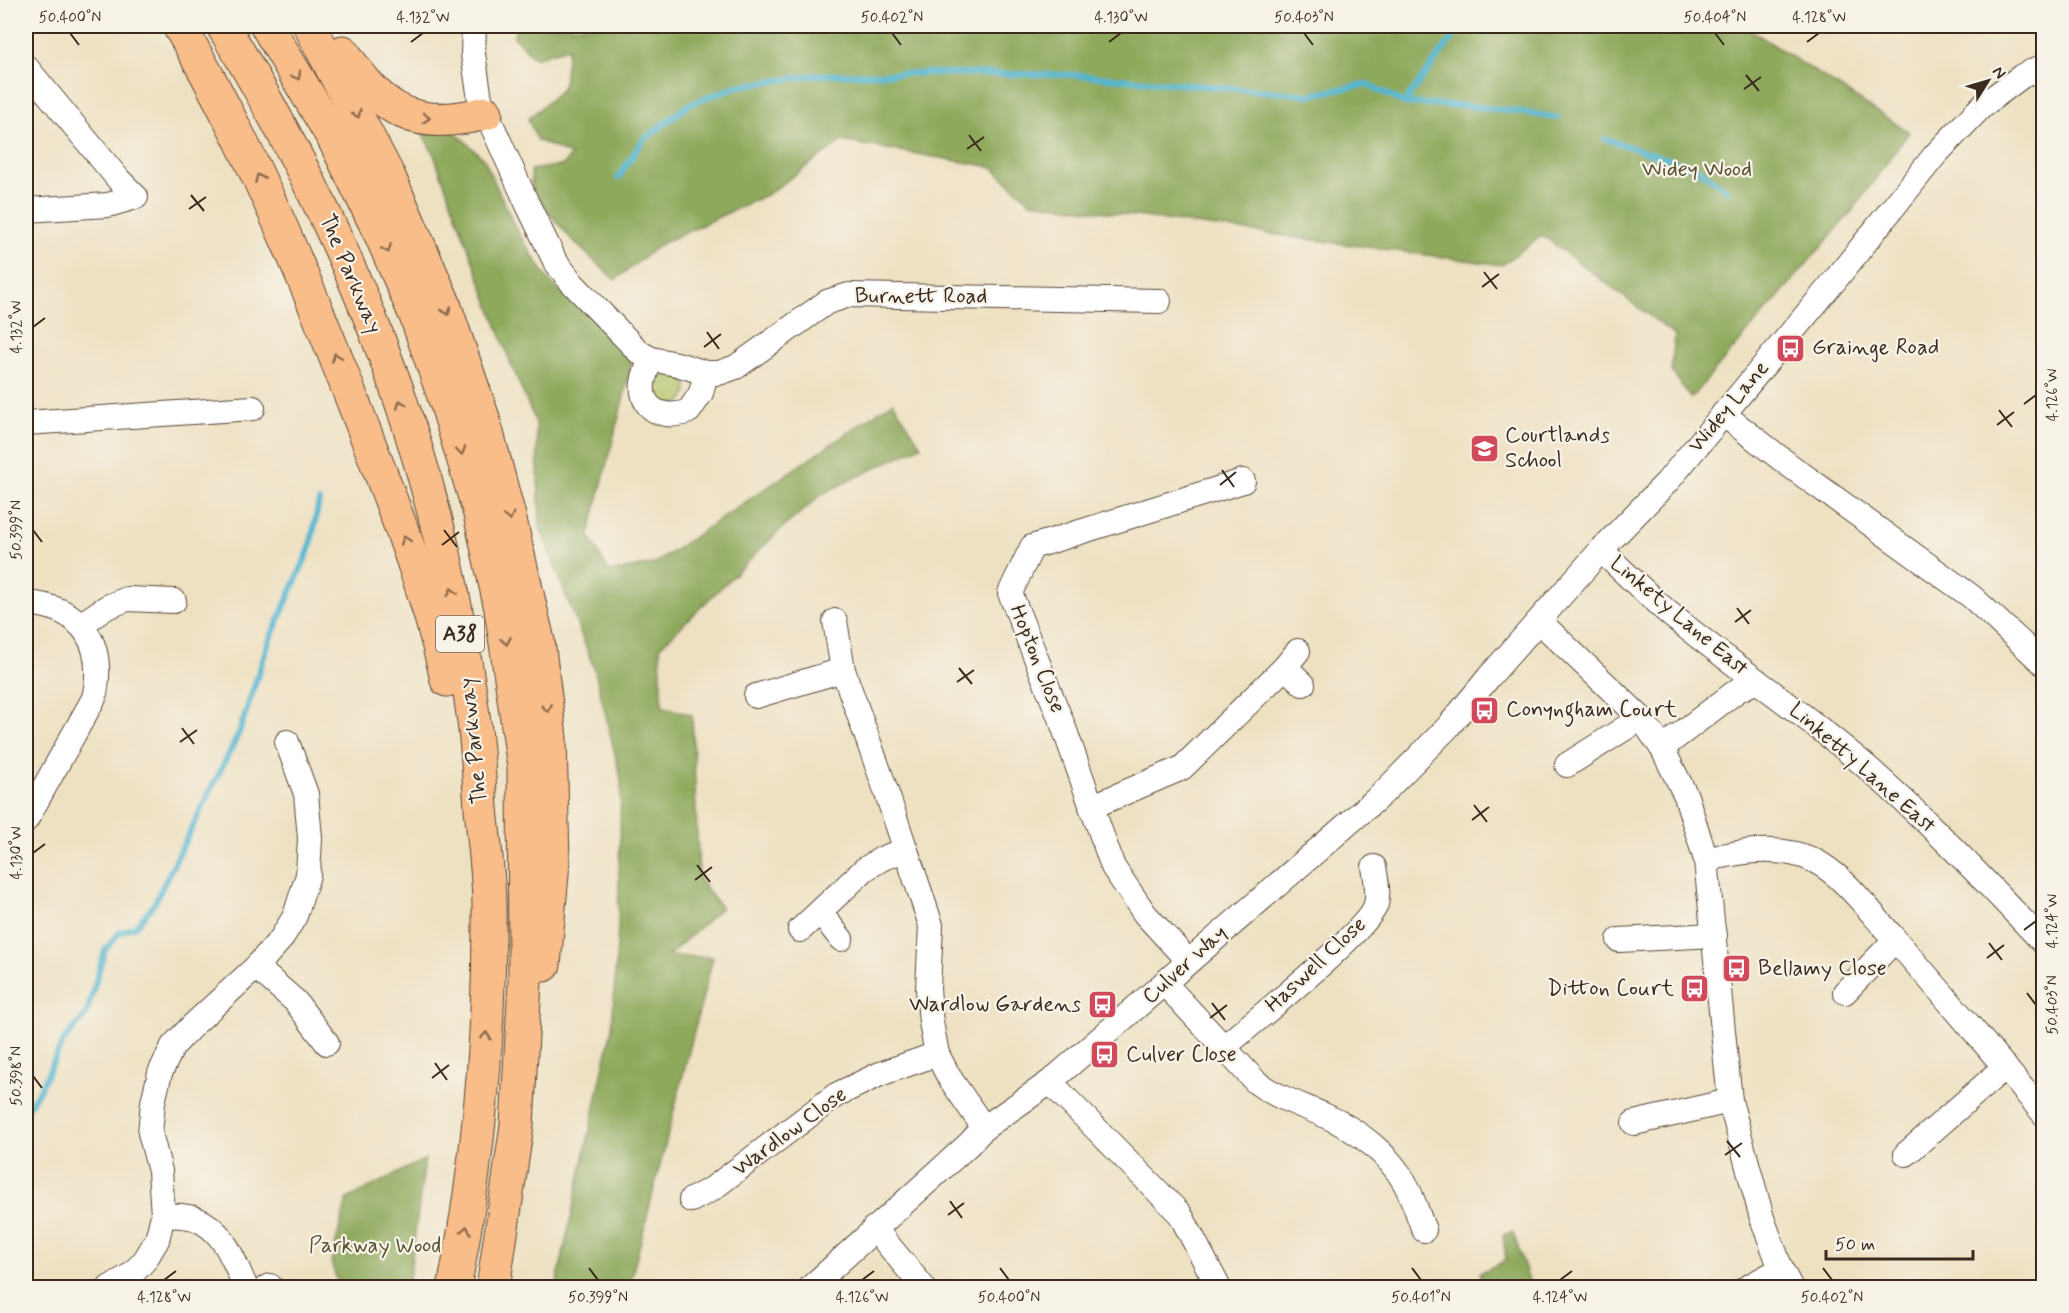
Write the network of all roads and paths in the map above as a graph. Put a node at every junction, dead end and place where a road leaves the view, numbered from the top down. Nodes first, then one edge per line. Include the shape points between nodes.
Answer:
1 (179, 26) edge
2 (223, 26) edge
3 (267, 26) edge
4 (310, 26) edge
5 (325, 26) edge
6 (474, 26) edge
7 (2043, 66) edge
8 (26, 67) edge
9 (486, 113) junction
10 (26, 210) edge
11 (1147, 294) dead end
12 (651, 360) junction
13 (706, 373) junction
14 (254, 408) dead end
15 (1723, 414) junction
16 (26, 423) edge
17 (1243, 481) dead end
18 (1601, 550) junction
19 (174, 602) dead end
20 (26, 603) edge
21 (835, 621) dead end
22 (1539, 621) junction
23 (80, 625) junction
24 (2043, 664) edge
25 (843, 670) junction
26 (1757, 681) junction
27 (1303, 684) dead end
28 (756, 696) dead end
29 (1641, 718) junction
30 (287, 742) dead end
31 (1662, 748) junction
32 (1567, 765) dead end
33 (1091, 807) junction
34 (26, 817) edge
35 (905, 850) junction
36 (1706, 860) junction
37 (1374, 867) dead end
38 (489, 902) junction
39 (820, 912) junction
40 (800, 930) dead end
41 (1715, 936) junction
42 (841, 939) dead end
43 (1620, 940) dead end
44 (1895, 940) junction
45 (2043, 943) edge
46 (1188, 961) junction
47 (256, 967) junction
48 (1165, 984) junction
49 (1845, 993) dead end
50 (327, 1043) dead end
51 (1224, 1047) junction
52 (937, 1054) junction
53 (2005, 1067) junction
54 (1050, 1082) junction
55 (1730, 1101) junction
56 (2043, 1114) edge
57 (1634, 1123) dead end
58 (984, 1128) junction
59 (1906, 1154) dead end
60 (700, 1187) dead end
61 (163, 1215) junction
62 (874, 1228) junction
63 (1424, 1230) dead end
64 (1786, 1278) edge
65 (494, 1283) edge
66 (109, 1287) edge
67 (246, 1287) edge
68 (454, 1287) edge
69 (810, 1287) edge
70 (924, 1287) edge
71 (1219, 1287) edge
72 (1746, 1287) edge

38 -> 1 highway, A38 via 468,826 440,644 423,589 292,251 242,142
38 -> 2 highway, The Parkway / A38 via 475,726 458,620 411,431 335,234 291,145
3 -> 65 highway, The Parkway / A38 via 334,139 416,316 480,514 501,609 524,767 525,982 517,1125
4 -> 65 highway, A38 via 389,177 443,301 483,418 538,641 550,736 553,862 522,1175
5 -> 9 highway via 358,76 388,105 418,118 460,119
6 - 9 street via 480,99
7 - 15 street, Widey Lane via 2022,76 1982,106 1935,155
8 - 10 street via 136,197 108,205
9 - 12 street via 555,261 589,301
11 - 13 street, Burnett Road via 849,295 827,302 736,367
12 - 13 street, Burnett Road
12 - 13 street via 643,394 654,410 662,414 672,416 689,411 701,393
14 - 16 street via 224,419
15 - 18 street, Widey Lane via 1667,482
15 - 24 street via 1972,597
17 - 33 street, Hopton Close via 1032,547 1010,593
18 - 22 street, Widey Lane
18 - 26 street, Linkety Lane East via 1670,614
19 - 23 street via 127,599
20 - 23 street via 65,613
21 - 25 street
22 - 29 street
22 - 46 street, Culver Way via 1448,727 1381,795
23 - 34 street via 93,641 97,661 94,699
25 - 28 street
25 - 35 street
26 - 31 street via 1738,690
26 - 45 street, Linketty Lane East via 1861,762 1918,813
27 - 33 street via 1291,659 1182,768
29 - 31 street
29 - 32 street
30 - 47 street via 306,794 308,875 295,916
31 - 36 street via 1686,796
33 - 46 street, Hopton Close via 1113,867 1145,914
35 - 39 street via 865,869
35 - 52 street via 931,924 928,989
36 - 41 street
36 - 44 street via 1736,852 1785,851 1813,860 1834,873
37 - 51 street, Haswell Close via 1377,905 1366,922
68 -> 38 highway, The Parkway / A38 via 468,1218 481,1114
39 - 40 street
39 - 42 street
41 - 43 street
41 - 55 street
44 - 49 street
44 - 53 street
46 - 48 street, Culver Way
47 - 50 street via 295,1000
47 - 61 street via 193,1025 174,1046 160,1072 150,1133 160,1171
48 - 51 street
48 - 54 street, Culver Way
51 - 63 street via 1272,1094 1329,1117 1384,1155 1405,1183
52 - 58 street
52 - 60 street, Wardlow Close via 836,1095
53 - 56 street
53 - 59 street
54 - 58 street, Culver Way
54 - 71 street via 1180,1214
55 - 57 street
55 - 64 street via 1762,1218
58 - 62 street, Culver Way
61 - 66 street via 157,1240 145,1260 132,1274
61 - 67 street via 196,1218 213,1229 226,1244
62 - 69 street, Culver Way
62 - 70 street
64 - 72 street

